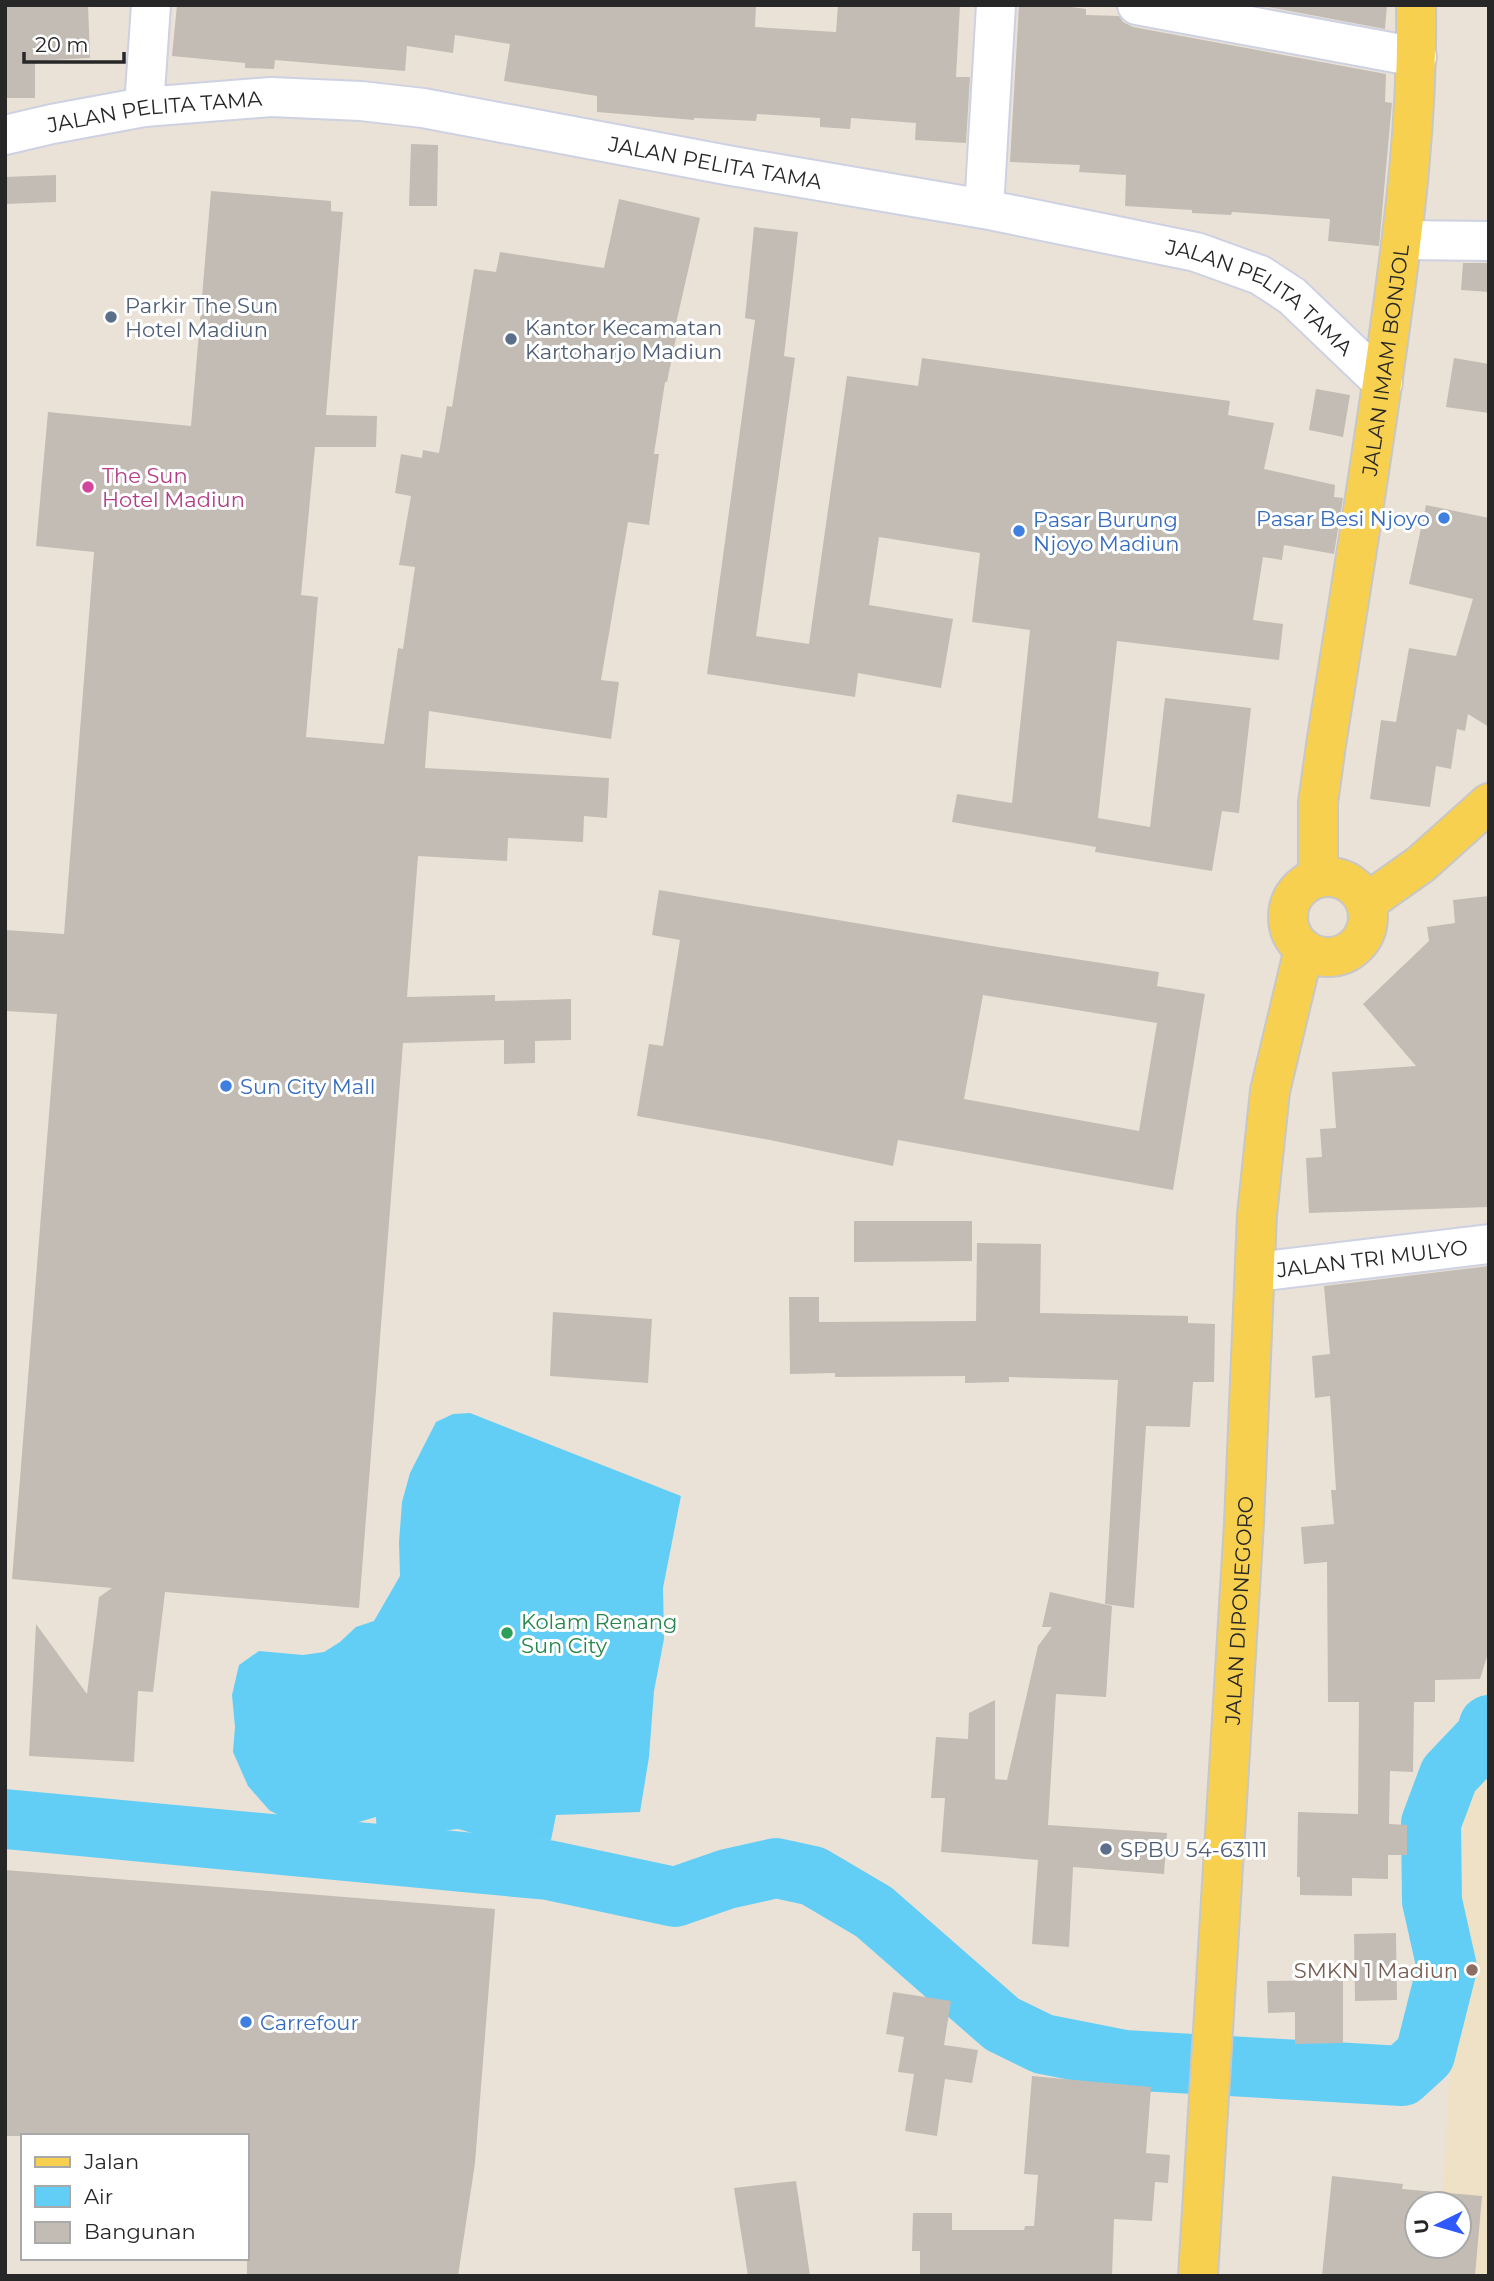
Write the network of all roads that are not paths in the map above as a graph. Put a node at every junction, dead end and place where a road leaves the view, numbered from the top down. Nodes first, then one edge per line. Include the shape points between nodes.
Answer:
1 (151, 5) edge
2 (996, 5) edge
3 (1137, 5) edge
4 (1416, 5) edge
5 (1417, 57) junction
6 (144, 107) junction
7 (5, 135) edge
8 (984, 209) junction
9 (1402, 240) junction
10 (1489, 241) edge
11 (1382, 383) junction
12 (1489, 803) edge
13 (1318, 878) junction
14 (1366, 903) junction
15 (1304, 949) junction
16 (1489, 1244) edge
17 (1256, 1272) junction
18 (1198, 2276) edge

1 - 6 street
2 - 8 street
3 - 5 street
4 - 5 main road, JALAN IMAM BONJOL
5 - 9 main road, JALAN IMAM BONJOL
6 - 7 street, JALAN PELITA TAMA
6 - 8 street, JALAN PELITA TAMA via 271,97 423,108
8 - 11 street, JALAN PELITA TAMA via 1196,252 1260,275 1293,296
9 - 10 street
9 - 11 main road, JALAN IMAM BONJOL
11 - 13 main road, JALAN IMAM BONJOL via 1318,803
12 - 14 main road via 1421,864
13 - 14 main road via 1351,884
13 - 15 main road via 1304,884 1289,909 1288,924
14 - 15 main road via 1365,932 1346,953 1317,956
15 - 17 main road, JALAN DIPONEGORO via 1270,1091
16 - 17 street, JALAN TRI MULYO
17 - 18 main road, JALAN DIPONEGORO

